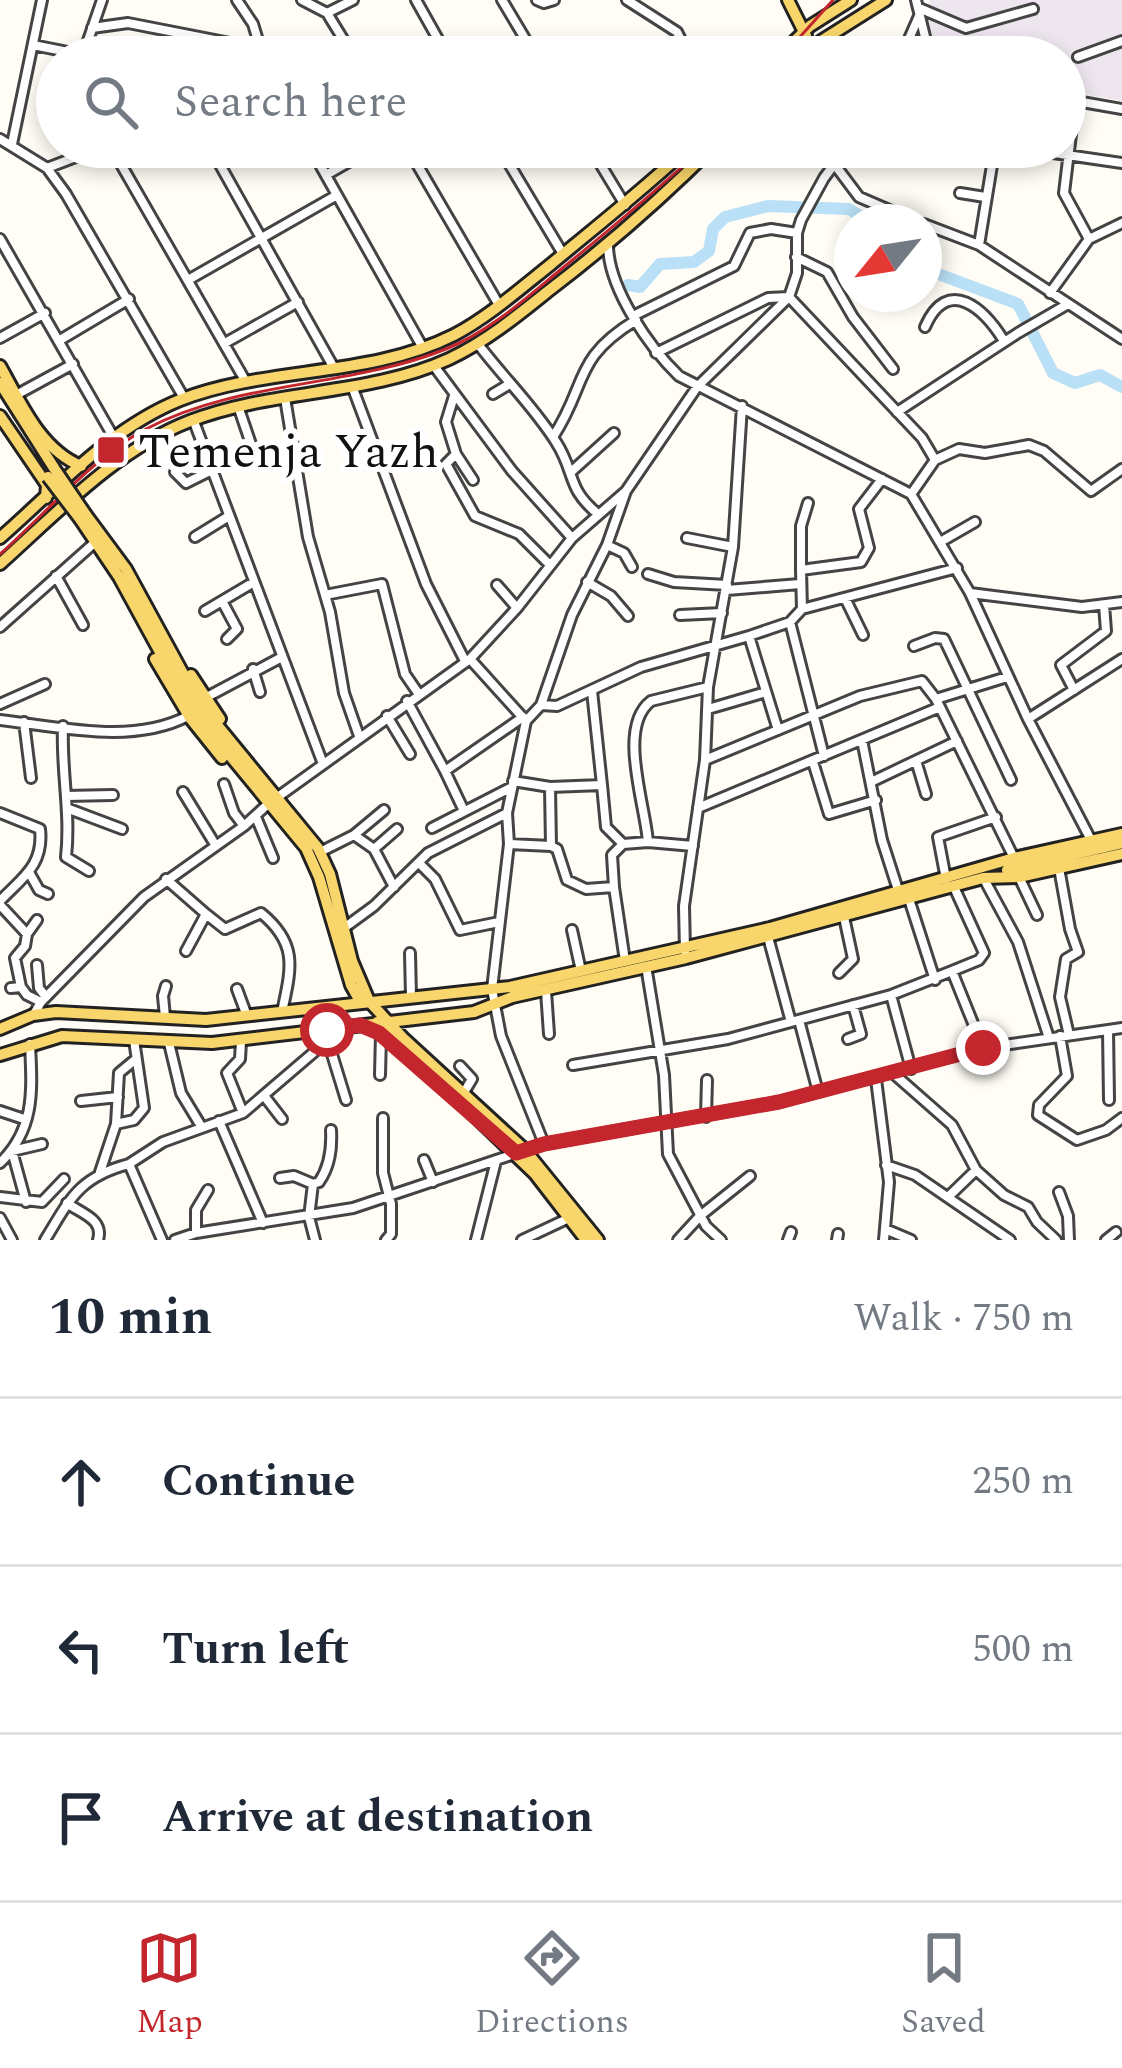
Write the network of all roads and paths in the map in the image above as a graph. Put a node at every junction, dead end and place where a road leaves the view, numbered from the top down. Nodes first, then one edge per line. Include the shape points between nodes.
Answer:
1 (42, 0) edge
2 (102, 0) edge
3 (237, 0) edge
4 (302, 0) edge
5 (352, 0) edge
6 (416, 0) edge
7 (502, 0) edge
8 (537, 0) edge
9 (554, 0) edge
10 (627, 0) edge
11 (791, 0) edge
12 (851, 0) edge
13 (886, 0) edge
14 (918, 8) edge
15 (1033, 9) dead end
16 (327, 13) junction
17 (92, 28) junction
18 (807, 29) junction
19 (90, 36) edge
20 (186, 36) edge
21 (257, 36) edge
22 (341, 36) edge
23 (436, 36) edge
24 (523, 36) edge
25 (679, 36) edge
26 (800, 36) edge
27 (809, 36) edge
28 (832, 36) edge
29 (1122, 41) edge
30 (33, 45) junction
31 (36, 46) edge
32 (1086, 54) edge
33 (1086, 103) edge
34 (1122, 109) edge
35 (0, 140) edge
36 (12, 144) junction
37 (1086, 158) edge
38 (36, 161) edge
39 (1122, 163) edge
40 (46, 168) edge
41 (119, 168) edge
42 (222, 168) edge
43 (322, 168) edge
44 (338, 168) edge
45 (419, 168) edge
46 (511, 168) edge
47 (603, 168) edge
48 (666, 168) edge
49 (691, 168) edge
50 (833, 168) edge
51 (837, 168) edge
52 (991, 168) edge
53 (1065, 168) edge
54 (326, 175) junction
55 (960, 193) dead end
56 (337, 195) junction
57 (986, 197) junction
58 (876, 204) edge
59 (625, 205) junction
60 (1122, 224) edge
61 (942, 231) edge
62 (797, 233) junction
63 (263, 237) junction
64 (0, 239) edge
65 (1089, 239) junction
66 (979, 245) junction
67 (608, 246) junction
68 (562, 254) junction
69 (595, 256) junction
70 (796, 257) junction
71 (188, 280) junction
72 (617, 281) junction
73 (1050, 293) junction
74 (789, 297) junction
75 (129, 299) junction
76 (298, 302) junction
77 (499, 304) junction
78 (1069, 304) junction
79 (45, 313) junction
80 (634, 318) junction
81 (925, 327) dead end
82 (0, 338) edge
83 (1122, 338) edge
84 (60, 340) junction
85 (1004, 341) junction
86 (225, 343) junction
87 (478, 344) junction
88 (423, 348) junction
89 (656, 353) junction
90 (73, 364) junction
91 (0, 366) edge
92 (434, 366) junction
93 (334, 368) junction
94 (893, 369) dead end
95 (246, 382) junction
96 (0, 383) edge
97 (352, 385) junction
98 (508, 385) junction
99 (697, 387) junction
100 (493, 394) dead end
101 (16, 395) junction
102 (454, 396) junction
103 (184, 398) junction
104 (285, 398) junction
105 (0, 403) edge
106 (238, 406) junction
107 (742, 406) junction
108 (897, 412) junction
109 (0, 416) edge
110 (193, 419) junction
111 (614, 433) dead end
112 (554, 437) junction
113 (114, 438) junction
114 (252, 447) dead end
115 (456, 454) junction
116 (935, 460) junction
117 (81, 466) junction
118 (212, 470) junction
119 (1122, 470) edge
120 (51, 472) junction
121 (175, 472) dead end
122 (571, 472) junction
123 (882, 478) junction
124 (473, 480) dead end
125 (87, 488) junction
126 (626, 491) junction
127 (911, 494) junction
128 (46, 498) junction
129 (808, 503) dead end
130 (63, 509) junction
131 (598, 514) junction
132 (230, 516) junction
133 (975, 522) dead end
134 (195, 537) dead end
135 (0, 538) edge
136 (572, 538) junction
137 (687, 538) dead end
138 (942, 541) junction
139 (92, 545) junction
140 (607, 545) junction
141 (733, 547) junction
142 (0, 564) edge
143 (549, 565) junction
144 (632, 567) dead end
145 (957, 568) junction
146 (801, 570) junction
147 (648, 574) dead end
148 (56, 576) junction
149 (254, 582) junction
150 (587, 582) junction
151 (497, 584) dead end
152 (800, 584) junction
153 (727, 587) junction
154 (970, 593) junction
155 (326, 595) junction
156 (845, 598) junction
157 (222, 601) junction
158 (1122, 602) edge
159 (1104, 605) junction
160 (517, 608) junction
161 (802, 609) junction
162 (205, 611) dead end
163 (722, 613) junction
164 (628, 616) dead end
165 (680, 616) dead end
166 (790, 622) junction
167 (83, 625) dead end
168 (0, 627) edge
169 (863, 634) dead end
170 (749, 636) junction
171 (226, 639) dead end
172 (714, 646) junction
173 (914, 646) dead end
174 (282, 657) junction
175 (1122, 659) edge
176 (468, 660) junction
177 (253, 669) junction
178 (1007, 677) junction
179 (46, 684) dead end
180 (708, 687) junction
181 (1074, 689) junction
182 (967, 690) junction
183 (592, 691) junction
184 (260, 692) dead end
185 (766, 692) junction
186 (418, 693) junction
187 (205, 698) junction
188 (407, 701) junction
189 (938, 703) junction
190 (0, 704) edge
191 (541, 705) junction
192 (708, 709) junction
193 (188, 716) junction
194 (387, 716) junction
195 (814, 717) junction
196 (524, 719) junction
197 (1028, 719) junction
198 (0, 720) edge
199 (24, 722) junction
200 (63, 726) junction
201 (778, 730) junction
202 (359, 736) junction
203 (862, 740) junction
204 (957, 741) junction
205 (410, 754) dead end
206 (824, 755) junction
207 (705, 760) junction
208 (813, 761) junction
209 (323, 764) junction
210 (917, 764) junction
211 (445, 771) junction
212 (31, 778) dead end
213 (252, 778) junction
214 (1011, 780) dead end
215 (871, 782) junction
216 (224, 784) dead end
217 (512, 784) junction
218 (602, 785) junction
219 (550, 787) junction
220 (183, 792) dead end
221 (926, 794) dead end
222 (113, 795) dead end
223 (66, 796) junction
224 (876, 800) junction
225 (272, 801) junction
226 (698, 808) junction
227 (70, 809) junction
228 (384, 810) dead end
229 (464, 811) junction
230 (0, 813) edge
231 (507, 813) junction
232 (256, 817) junction
233 (995, 817) junction
234 (244, 826) junction
235 (432, 828) dead end
236 (122, 829) dead end
237 (397, 829) dead end
238 (354, 835) junction
239 (1122, 839) edge
240 (1091, 840) junction
241 (648, 842) junction
242 (509, 844) junction
243 (623, 844) junction
244 (216, 846) junction
245 (551, 846) junction
246 (693, 846) junction
247 (374, 849) junction
248 (320, 852) junction
249 (1122, 854) edge
250 (273, 858) dead end
251 (419, 863) junction
252 (1010, 864) junction
253 (1059, 866) junction
254 (89, 871) dead end
255 (30, 873) junction
256 (982, 874) junction
257 (1019, 877) junction
258 (166, 879) junction
259 (950, 883) junction
260 (394, 887) junction
261 (614, 887) junction
262 (48, 894) dead end
263 (905, 895) junction
264 (0, 903) edge
265 (206, 914) junction
266 (1037, 915) dead end
267 (844, 917) junction
268 (37, 920) dead end
269 (500, 922) junction
270 (343, 928) junction
271 (572, 930) dead end
272 (27, 934) junction
273 (768, 937) junction
274 (186, 951) dead end
275 (410, 953) dead end
276 (685, 953) junction
277 (625, 961) junction
278 (645, 963) junction
279 (37, 965) dead end
280 (952, 971) junction
281 (582, 972) junction
282 (838, 973) dead end
283 (935, 980) junction
284 (166, 986) dead end
285 (357, 986) junction
286 (237, 989) dead end
287 (546, 991) junction
288 (891, 994) junction
289 (494, 995) junction
290 (411, 997) junction
291 (46, 998) junction
292 (387, 999) junction
293 (365, 1002) junction
294 (338, 1005) junction
295 (853, 1005) junction
296 (56, 1012) junction
297 (281, 1012) junction
298 (33, 1015) junction
299 (120, 1015) junction
300 (247, 1016) junction
301 (165, 1017) junction
302 (411, 1020) junction
303 (795, 1021) junction
304 (382, 1027) junction
305 (1122, 1028) edge
306 (0, 1029) edge
307 (1108, 1030) junction
308 (549, 1034) dead end
309 (327, 1035) junction
310 (1059, 1036) junction
311 (118, 1039) junction
312 (848, 1039) dead end
313 (134, 1040) junction
314 (241, 1041) junction
315 (169, 1042) junction
316 (30, 1044) junction
317 (661, 1047) junction
318 (983, 1048) junction
319 (414, 1054) junction
320 (0, 1055) edge
321 (136, 1059) junction
322 (573, 1064) dead end
323 (460, 1066) dead end
324 (911, 1069) junction
325 (894, 1074) junction
326 (380, 1075) dead end
327 (876, 1079) junction
328 (707, 1080) dead end
329 (818, 1092) junction
330 (463, 1094) junction
331 (118, 1097) junction
332 (265, 1097) junction
333 (346, 1100) dead end
334 (1109, 1100) dead end
335 (81, 1101) dead end
336 (0, 1111) edge
337 (243, 1113) junction
338 (382, 1118) dead end
339 (706, 1118) junction
340 (1122, 1118) edge
341 (25, 1119) junction
342 (282, 1119) dead end
343 (219, 1121) junction
344 (116, 1124) junction
345 (665, 1124) junction
346 (201, 1126) junction
347 (331, 1130) dead end
348 (1106, 1130) junction
349 (1122, 1134) edge
350 (42, 1144) dead end
351 (544, 1144) junction
352 (12, 1151) junction
353 (520, 1152) junction
354 (424, 1160) dead end
355 (496, 1162) junction
356 (0, 1163) edge
357 (129, 1164) junction
358 (886, 1165) junction
359 (976, 1170) junction
360 (100, 1172) junction
361 (750, 1176) dead end
362 (280, 1178) dead end
363 (64, 1179) dead end
364 (433, 1182) junction
365 (313, 1184) junction
366 (208, 1190) dead end
367 (1059, 1192) dead end
368 (0, 1197) edge
369 (948, 1197) junction
370 (388, 1198) junction
371 (26, 1202) junction
372 (68, 1203) junction
373 (700, 1216) junction
374 (308, 1217) junction
375 (0, 1218) edge
376 (570, 1218) junction
377 (262, 1223) junction
378 (239, 1228) junction
379 (1116, 1232) dead end
380 (196, 1233) junction
381 (885, 1235) edge
382 (180, 1238) edge
383 (11, 1240) edge
384 (45, 1240) edge
385 (98, 1240) edge
386 (162, 1240) edge
387 (241, 1240) edge
388 (315, 1240) edge
389 (386, 1240) edge
390 (476, 1240) edge
391 (522, 1240) edge
392 (586, 1240) edge
393 (598, 1240) edge
394 (679, 1240) edge
395 (721, 1240) edge
396 (911, 1240) edge
397 (1010, 1240) edge
398 (1056, 1240) edge
399 (1069, 1240) edge
400 (1106, 1240) edge

1 - 30 street
2 - 17 street
3 - 21 street
4 - 16 street
5 - 16 street
6 - 23 street
7 - 24 street
8 - 9 street
10 - 25 street
11 - 18 main road
12 - 18 main road
13 - 28 main road
14 - 15 street via 974,28
16 - 22 street
17 - 19 street
17 - 20 street via 128,23
18 - 26 main road
18 - 27 main road
29 - 32 street
30 - 31 street
30 - 36 street
33 - 34 street
35 - 36 street
36 - 38 street
37 - 39 street
40 - 75 street
41 - 71 street
42 - 63 street
43 - 54 street
44 - 54 street
45 - 77 street
46 - 68 street
47 - 59 street
48 - 59 main road
49 - 67 main road
50 - 62 street
51 - 58 street via 859,197
52 - 57 street
53 - 65 street via 1064,193
54 - 56 street
55 - 57 street
56 - 63 street
56 - 88 street
57 - 66 street
59 - 68 main road
60 - 65 street
61 - 66 street
62 - 70 street
62 - 80 street via 750,233 734,266
63 - 71 street
63 - 76 street
64 - 79 street
65 - 73 street
66 - 73 street
67 - 69 main road
67 - 72 street
68 - 77 main road
69 - 72 street
69 - 87 main road
70 - 74 street
70 - 94 street via 827,272
71 - 86 street
72 - 80 street
73 - 78 street
74 - 89 street via 768,298
74 - 99 street
74 - 108 street
75 - 84 street
75 - 103 street
76 - 86 street
76 - 93 street
77 - 88 main road
78 - 83 street
78 - 85 street
79 - 82 street
79 - 84 street
80 - 89 street
80 - 112 street via 587,360
81 - 85 street via 937,308 969,302
84 - 90 street
85 - 108 street
86 - 95 street
87 - 92 main road
87 - 98 street
88 - 93 main road
89 - 99 street
90 - 101 street
90 - 113 street
91 - 101 main road
92 - 97 main road
92 - 102 street
93 - 95 main road
95 - 103 main road
96 - 120 main road
97 - 104 main road
97 - 176 street via 431,597
98 - 100 street
98 - 112 street
99 - 107 street
99 - 126 street
101 - 117 main road via 57,454
102 - 115 street via 446,422
102 - 136 street
103 - 113 main road
104 - 106 main road
104 - 155 street
105 - 120 main road
106 - 110 main road
106 - 114 street
107 - 123 street
107 - 141 street
108 - 116 street
109 - 128 main road via 47,484
110 - 118 street
110 - 125 main road
111 - 122 street
112 - 122 street
113 - 117 main road
115 - 124 street
115 - 143 street via 446,468 475,517 519,534
116 - 119 street via 962,449 1029,446 1090,491
116 - 127 street
117 - 128 main road
118 - 121 street via 186,483
118 - 132 street
120 - 213 main road, bridge via 126,569 199,703
122 - 131 street via 575,492
123 - 127 street
123 - 146 street via 859,509 865,560
125 - 130 main road
125 - 187 main road via 87,506
126 - 131 street
126 - 140 street
127 - 138 street
128 - 135 main road
129 - 146 street
130 - 139 main road
130 - 142 main road
131 - 136 street
132 - 134 street
132 - 149 street
133 - 138 street
136 - 143 street
137 - 141 street
138 - 145 street
139 - 148 street
139 - 193 main road
140 - 144 street
140 - 150 street
141 - 153 street
143 - 160 street
145 - 154 street
145 - 156 street
146 - 152 street
147 - 153 street
148 - 167 street
148 - 168 street
149 - 157 street
149 - 174 street
150 - 164 street
150 - 191 street
151 - 160 street
152 - 153 street
152 - 161 street
153 - 163 street
154 - 159 street
154 - 178 street
155 - 186 street via 382,584 405,674
155 - 202 street
156 - 161 street
156 - 169 street
157 - 162 street
157 - 171 street via 237,629
158 - 159 street
159 - 181 street via 1106,631 1061,665
160 - 176 street
161 - 166 street
163 - 165 street
163 - 172 street
166 - 170 street
166 - 195 street
170 - 172 street
170 - 185 street
172 - 180 street
172 - 183 street
173 - 182 street via 944,639
174 - 177 street
174 - 209 street
175 - 181 street
176 - 186 street
176 - 196 street
177 - 184 street
177 - 187 street
178 - 182 street
178 - 197 street
179 - 190 street
180 - 192 street
180 - 241 street via 651,700 638,715 633,739
181 - 197 street
182 - 189 street
182 - 214 street
183 - 191 street
183 - 218 street
185 - 192 street
185 - 201 street
186 - 188 street
187 - 213 main road
188 - 194 street
188 - 211 street
189 - 195 street via 916,680
189 - 203 street
189 - 204 street
191 - 196 street
192 - 207 street
193 - 200 street via 134,734
193 - 213 main road
194 - 202 street
194 - 205 street
195 - 201 street
195 - 206 street
196 - 211 street
196 - 217 street
197 - 240 street
198 - 199 street
199 - 200 street
199 - 212 street
200 - 223 street
201 - 207 street
202 - 209 street
203 - 206 street
203 - 215 street
204 - 210 street
204 - 233 street
206 - 208 street
207 - 226 street
208 - 224 street via 829,814
208 - 226 street
209 - 225 street
210 - 215 street
210 - 221 street
211 - 229 street
213 - 225 main road
215 - 224 street
216 - 234 street
217 - 219 street
217 - 229 street
217 - 231 street
218 - 219 street
218 - 243 street via 606,827
219 - 245 street
220 - 244 street
222 - 223 street
223 - 227 street
224 - 263 street
225 - 232 street
225 - 248 main road
225 - 285 main road via 316,868
226 - 246 street
227 - 236 street
227 - 254 street via 66,857
228 - 238 street
229 - 235 street
230 - 255 street via 41,832
231 - 242 street
231 - 251 street
232 - 234 street
232 - 250 street
233 - 252 street
233 - 259 street via 938,837
234 - 244 street
237 - 247 street
238 - 247 street
238 - 248 street
239 - 240 main road
239 - 252 main road
240 - 252 main road
241 - 243 street
241 - 246 street
242 - 245 street
242 - 269 street
243 - 261 street via 613,851
244 - 258 street
245 - 261 street via 571,883
246 - 276 street
247 - 260 street
248 - 270 main road
249 - 253 main road
251 - 260 street
251 - 269 street via 460,930
252 - 256 main road
253 - 257 main road
253 - 310 street via 1078,952 1066,959
255 - 262 street
255 - 264 street
256 - 257 main road
256 - 259 main road
256 - 310 street
257 - 266 street
258 - 265 street
258 - 291 street
259 - 263 main road
259 - 280 street via 984,953
260 - 270 street
261 - 277 street
263 - 267 main road
263 - 276 main road
263 - 283 street
264 - 272 street
265 - 274 street
265 - 297 street via 225,929 261,914 284,937 290,974
267 - 273 main road
267 - 282 street via 854,959
268 - 272 street
269 - 289 street
270 - 285 main road
271 - 281 street
272 - 291 street via 15,958 16,987
273 - 276 main road
273 - 303 street
275 - 290 street
276 - 278 main road
277 - 278 main road
277 - 281 main road
278 - 287 main road
278 - 317 street
279 - 291 street
280 - 283 street
280 - 318 street
281 - 289 main road
283 - 288 street
284 - 301 street
285 - 292 main road
285 - 293 main road
285 - 294 main road
286 - 300 street
287 - 289 main road
287 - 308 street
288 - 295 street
288 - 324 street
289 - 290 main road
289 - 302 main road via 475,1012
289 - 351 street via 501,1036
290 - 292 main road
291 - 296 street
291 - 298 street
292 - 293 main road
293 - 294 main road
293 - 304 main road
294 - 297 main road
295 - 303 street
295 - 312 street via 861,1034
296 - 298 main road
296 - 299 main road
297 - 300 main road
298 - 306 main road
299 - 301 main road
299 - 311 main road
300 - 301 main road
302 - 304 main road
302 - 319 main road
303 - 317 street
303 - 329 street
304 - 309 main road
304 - 319 main road
304 - 326 street
305 - 307 street
307 - 310 street
307 - 334 street
309 - 314 main road
309 - 332 street
309 - 333 street
310 - 318 street
310 - 348 street via 1067,1076 1038,1115 1072,1140
311 - 313 main road
311 - 316 main road via 62,1036
313 - 315 main road
313 - 321 street
314 - 315 main road
314 - 337 street via 240,1058 227,1072
315 - 346 street via 181,1093
316 - 320 main road
316 - 341 street via 34,1096
317 - 322 street
317 - 345 street
318 - 324 street
319 - 330 main road
319 - 353 main road
321 - 331 street via 119,1073
321 - 344 street via 142,1113
323 - 330 street via 472,1079
324 - 325 street
325 - 327 street
325 - 359 street via 952,1126
327 - 329 street
327 - 358 street
328 - 339 street
329 - 339 street
330 - 353 main road
331 - 335 street
331 - 344 street
332 - 337 street
332 - 342 street
336 - 341 street
337 - 343 street
338 - 370 street
339 - 345 street
340 - 348 street
341 - 352 street
343 - 346 street
343 - 377 street
344 - 360 street
345 - 351 street
345 - 373 street via 672,1168
346 - 357 street
347 - 365 street via 325,1172
348 - 349 street
350 - 352 street
351 - 353 street
352 - 356 street
352 - 371 street
353 - 355 street
353 - 376 main road
353 - 393 main road
354 - 364 street
355 - 364 street
355 - 390 street
357 - 360 street
357 - 386 street
358 - 369 street
358 - 381 street
359 - 369 street
359 - 398 street via 1028,1207
360 - 372 street
361 - 373 street
362 - 365 street
363 - 371 street via 46,1199
364 - 370 street
365 - 374 street
366 - 380 street via 196,1210
367 - 399 street
368 - 371 street
369 - 397 street
370 - 374 street
370 - 389 street
372 - 384 street
372 - 385 street via 99,1225
373 - 394 street
373 - 395 street
374 - 377 street
374 - 388 street
375 - 383 street
376 - 391 street
376 - 392 main road
377 - 378 street
378 - 380 street
378 - 387 street
379 - 400 street
380 - 382 street
381 - 396 street

